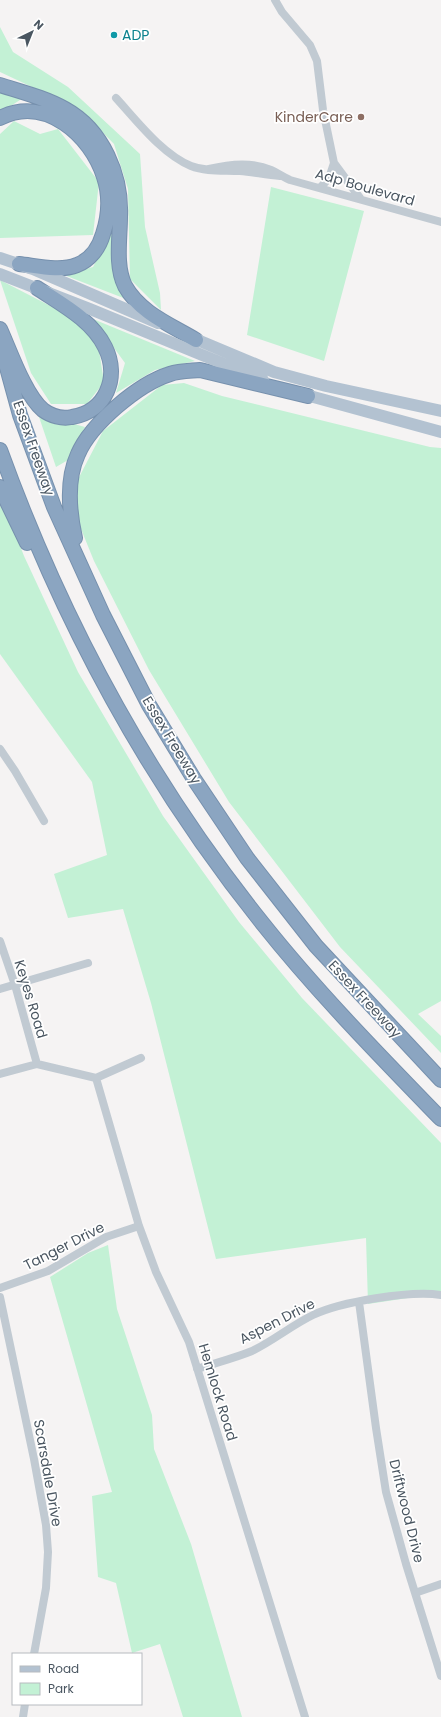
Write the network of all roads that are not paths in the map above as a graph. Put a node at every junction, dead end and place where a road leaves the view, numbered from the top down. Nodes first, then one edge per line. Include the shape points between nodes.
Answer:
1 (274, 0) edge
2 (0, 85) edge
3 (116, 98) dead end
4 (0, 118) edge
5 (334, 163) junction
6 (320, 188) junction
7 (360, 198) junction
8 (441, 222) edge
9 (0, 258) edge
10 (20, 264) junction
11 (0, 274) edge
12 (37, 288) junction
13 (0, 329) edge
14 (196, 340) junction
15 (0, 342) edge
16 (308, 396) junction
17 (441, 411) edge
18 (416, 425) junction
19 (441, 428) edge
20 (441, 432) edge
21 (0, 450) edge
22 (0, 487) edge
23 (104, 615) junction
24 (87, 653) junction
25 (0, 749) edge
26 (44, 822) dead end
27 (0, 941) edge
28 (88, 963) dead end
29 (15, 985) junction
30 (0, 989) edge
31 (141, 1058) dead end
32 (37, 1064) junction
33 (0, 1074) edge
34 (96, 1078) junction
35 (441, 1080) edge
36 (441, 1119) edge
37 (139, 1226) junction
38 (0, 1288) edge
39 (441, 1295) edge
40 (0, 1297) edge
41 (359, 1302) junction
42 (197, 1369) junction
43 (441, 1584) edge
44 (415, 1593) junction
45 (34, 1653) edge
46 (441, 1676) edge
47 (25, 1705) edge
48 (23, 1717) edge
49 (304, 1717) edge

1 - 5 street via 310,45 318,61 323,110
2 - 14 highway via 66,109 95,136 106,151 117,177 120,271 125,285 144,309
3 - 6 street, Adp Boulevard via 151,135 177,158 192,166 209,169 229,165 253,165
4 - 10 highway via 10,112 33,111 45,114 71,128 92,152 104,179 107,194 104,231 97,249 88,259 67,267 48,268
5 - 6 street via 328,178
5 - 7 street
6 - 7 street, Adp Boulevard
7 - 8 street, Adp Boulevard
9 - 10 main road
10 - 14 main road
11 - 12 main road
12 - 13 highway via 82,319 105,347 111,363 112,376 106,395 97,406 87,413 69,418 53,415 42,408 23,380
12 - 16 main road via 261,380
14 - 17 main road via 274,372 340,390
15 - 23 highway, Essex Freeway via 20,415 54,507
16 - 18 main road
16 - 23 highway via 200,370 182,371 169,374 135,392 96,427 78,454 70,488 69,508 78,550
18 - 19 main road
18 - 20 main road
21 - 24 highway, Essex Freeway via 50,574
22 - 24 highway via 49,589
23 - 35 highway, Essex Freeway via 149,704 194,779 247,858 316,946
24 - 36 highway, Essex Freeway via 168,793 258,918 316,988
25 - 26 street
27 - 29 street, Keyes Road
28 - 29 street
29 - 30 street
29 - 32 street, Keyes Road
31 - 34 street
32 - 33 street
32 - 34 street
34 - 37 street, Hemlock Road
37 - 38 street, Tanger Drive via 106,1237 48,1271
37 - 42 street, Hemlock Road via 156,1272 189,1342
39 - 41 street, Aspen Drive via 400,1295
40 - 45 street, Scarsdale Drive via 46,1525 46,1588
41 - 42 street, Aspen Drive via 314,1314 252,1351
41 - 44 street, Driftwood Drive via 386,1492
42 - 49 street, Hemlock Road
43 - 44 street
44 - 46 street, Driftwood Drive
47 - 48 street

